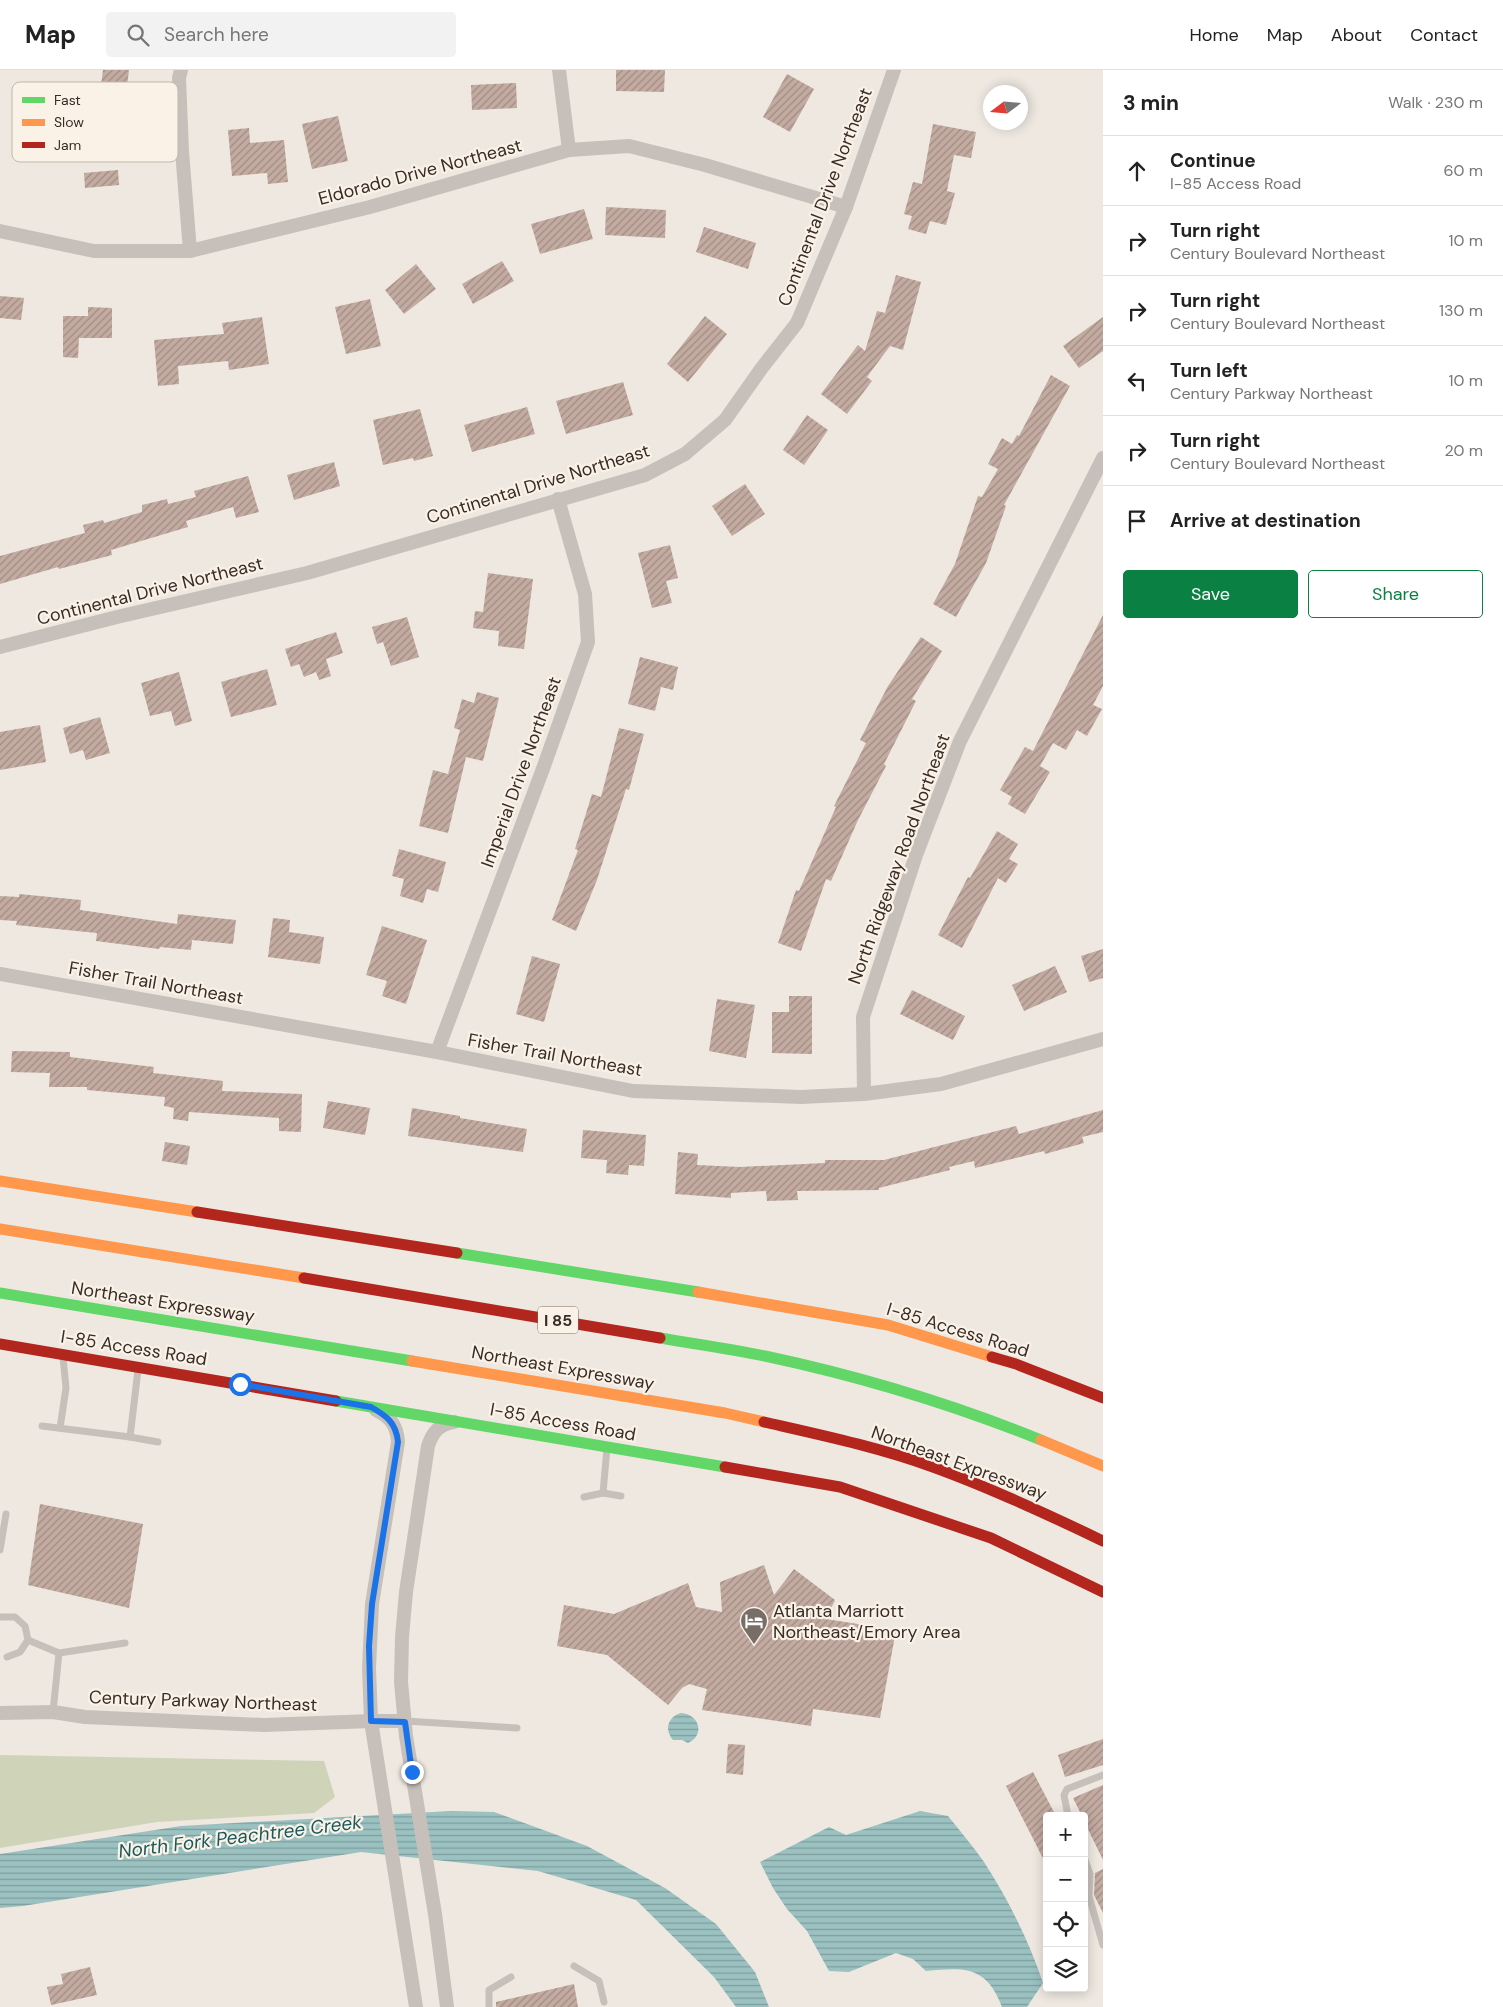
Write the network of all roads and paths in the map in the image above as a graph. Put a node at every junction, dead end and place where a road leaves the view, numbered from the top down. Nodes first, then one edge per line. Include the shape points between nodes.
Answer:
1 (181, 70) edge
2 (560, 70) edge
3 (894, 70) edge
4 (569, 150) junction
5 (846, 207) junction
6 (0, 230) edge
7 (190, 251) junction
8 (1103, 458) edge
9 (558, 499) junction
10 (0, 647) edge
11 (0, 974) edge
12 (1103, 1039) edge
13 (437, 1052) junction
14 (864, 1094) junction
15 (0, 1181) edge
16 (0, 1229) edge
17 (0, 1293) edge
18 (0, 1344) edge
19 (63, 1354) junction
20 (138, 1367) junction
21 (1103, 1398) edge
22 (371, 1407) junction
23 (458, 1422) junction
24 (42, 1426) dead end
25 (60, 1428) junction
26 (130, 1437) junction
27 (158, 1442) dead end
28 (607, 1447) junction
29 (1103, 1466) edge
30 (603, 1493) junction
31 (621, 1496) dead end
32 (584, 1497) dead end
33 (6, 1514) dead end
34 (1103, 1541) edge
35 (0, 1550) edge
36 (1103, 1592) edge
37 (0, 1616) edge
38 (28, 1640) junction
39 (125, 1643) dead end
40 (59, 1653) junction
41 (7, 1656) dead end
42 (53, 1712) junction
43 (0, 1713) edge
44 (371, 1721) junction
45 (405, 1722) junction
46 (517, 1728) dead end
47 (1103, 1775) edge
48 (1067, 1812) edge
49 (1088, 1868) edge
50 (1103, 1945) edge
51 (574, 1966) dead end
52 (511, 1977) dead end
53 (604, 2002) dead end
54 (416, 2007) edge
55 (447, 2007) edge
56 (489, 2007) edge

1 - 7 street via 182,151
2 - 4 street
3 - 5 street, Continental Drive Northeast
4 - 5 street, Eldorado Drive Northeast via 629,146
4 - 7 street, Eldorado Drive Northeast via 370,207
5 - 9 street, Continental Drive Northeast via 797,323 724,420 685,454 645,475
6 - 7 street, Eldorado Drive Northeast via 94,251
8 - 14 street, North Ridgeway Road Northeast via 960,741 916,855 862,1017
9 - 10 street, Continental Drive Northeast via 307,572
9 - 13 street, Imperial Drive Northeast via 585,594 588,642
11 - 13 street, Fisher Trail Northeast
12 - 14 street, Fisher Trail Northeast via 941,1084
13 - 14 street, Fisher Trail Northeast via 633,1090 801,1097
15 - 21 main road, I-85 Access Road via 648,1283 888,1325 1016,1364
16 - 29 main road, I 85 via 765,1356 893,1388 987,1418
17 - 34 main road, Northeast Expressway via 725,1413 855,1443 932,1467 1034,1508
18 - 19 main road, I-85 Access Road
19 - 20 main road, I-85 Access Road
19 - 25 lane via 66,1388
20 - 22 main road, I-85 Access Road
20 - 26 lane
22 - 23 main road, I-85 Access Road
22 - 44 street via 391,1420 398,1442 371,1614
23 - 28 main road, I-85 Access Road
23 - 45 street via 438,1428 428,1446 403,1614 401,1661
24 - 25 lane
25 - 26 lane
26 - 27 lane
28 - 30 lane
28 - 36 main road, I-85 Access Road via 840,1487 990,1538
30 - 31 lane
30 - 32 lane
33 - 35 lane
37 - 38 lane via 14,1617 25,1626
38 - 40 lane
38 - 41 lane via 20,1652
39 - 40 lane
40 - 42 lane
42 - 43 street, Century Parkway Northeast
42 - 44 street, Century Parkway Northeast via 85,1717 264,1725
44 - 45 street, Century Parkway Northeast
44 - 54 street
45 - 46 lane
45 - 55 street
47 - 48 lane via 1067,1789 1064,1795
49 - 50 lane via 1089,1896
51 - 53 lane via 599,1982
52 - 56 lane via 489,1990

